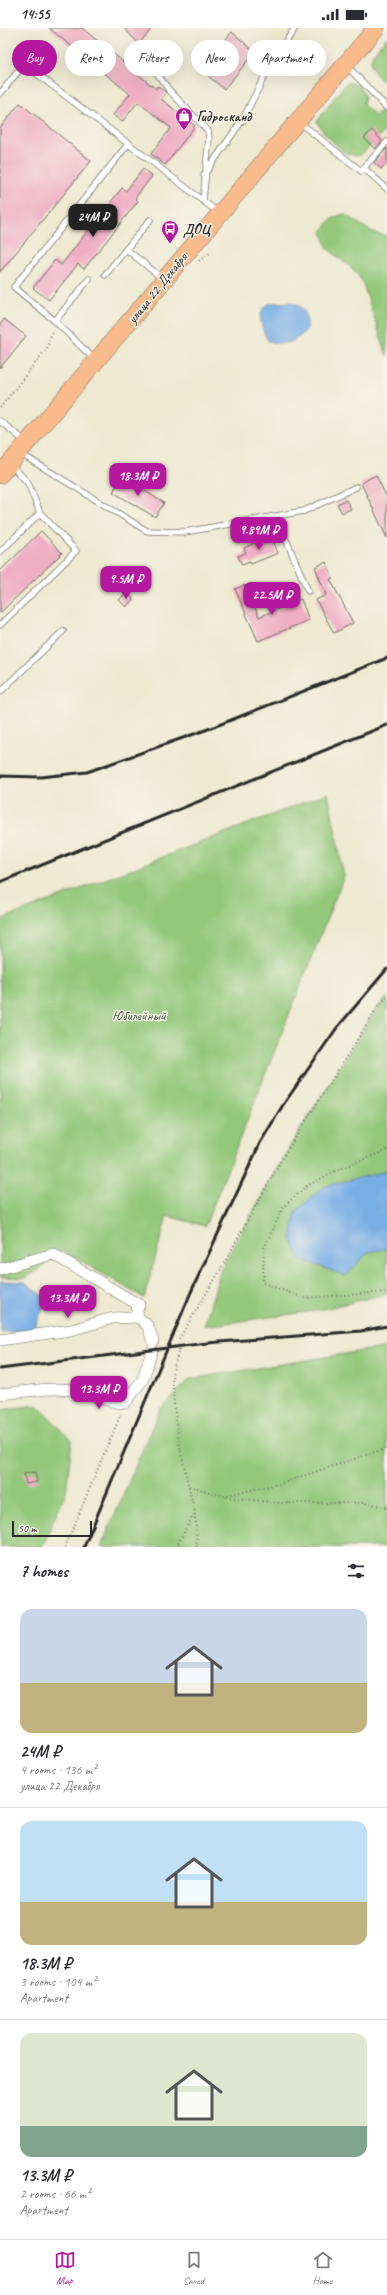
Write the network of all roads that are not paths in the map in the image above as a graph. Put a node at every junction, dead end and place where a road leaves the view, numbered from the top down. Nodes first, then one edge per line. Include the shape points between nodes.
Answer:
1 (295, 28) edge
2 (376, 28) edge
3 (345, 63) junction
4 (159, 76) edge
5 (0, 94) edge
6 (387, 108) edge
7 (297, 120) junction
8 (387, 142) edge
9 (129, 143) junction
10 (364, 168) junction
11 (204, 175) junction
12 (387, 189) edge
13 (203, 201) junction
14 (219, 213) junction
15 (150, 220) dead end
16 (126, 249) junction
17 (105, 275) dead end
18 (89, 279) dead end
19 (164, 280) junction
20 (55, 321) junction
21 (96, 362) junction
22 (0, 421) edge
23 (14, 459) edge
24 (356, 487) dead end
25 (40, 513) junction
26 (276, 516) junction
27 (0, 552) edge
28 (308, 592) dead end
29 (0, 625) edge
30 (63, 631) dead end
31 (0, 692) edge
32 (0, 1269) edge
33 (138, 1317) junction
34 (0, 1340) edge
35 (0, 1394) edge

1 - 11 lane via 269,67 243,119
2 - 3 main road, улица 22 Декабря
3 - 6 lane
3 - 7 main road, улица 22 Декабря
4 - 11 lane via 208,131
5 - 9 lane via 24,64
7 - 10 lane via 361,171
7 - 14 main road, улица 22 Декабря
8 - 10 lane
9 - 13 lane
9 - 20 lane via 14,287
10 - 12 lane
11 - 13 lane
13 - 14 lane
14 - 19 main road, улица 22 Декабря
15 - 16 lane
16 - 17 lane
16 - 19 lane
18 - 20 lane
19 - 21 main road, улица 22 Декабря
20 - 21 lane
21 - 23 main road, улица 22 Декабря
22 - 23 lane
23 - 25 lane via 28,483
23 - 26 lane via 147,531 185,532
24 - 26 lane via 304,511
25 - 27 lane
25 - 29 lane via 76,551
26 - 28 lane
30 - 31 lane
32 - 33 street via 53,1254 140,1305 137,1310
33 - 34 street via 113,1318 71,1330
33 - 35 street via 148,1326 152,1347 143,1379 125,1403 114,1403 76,1390

